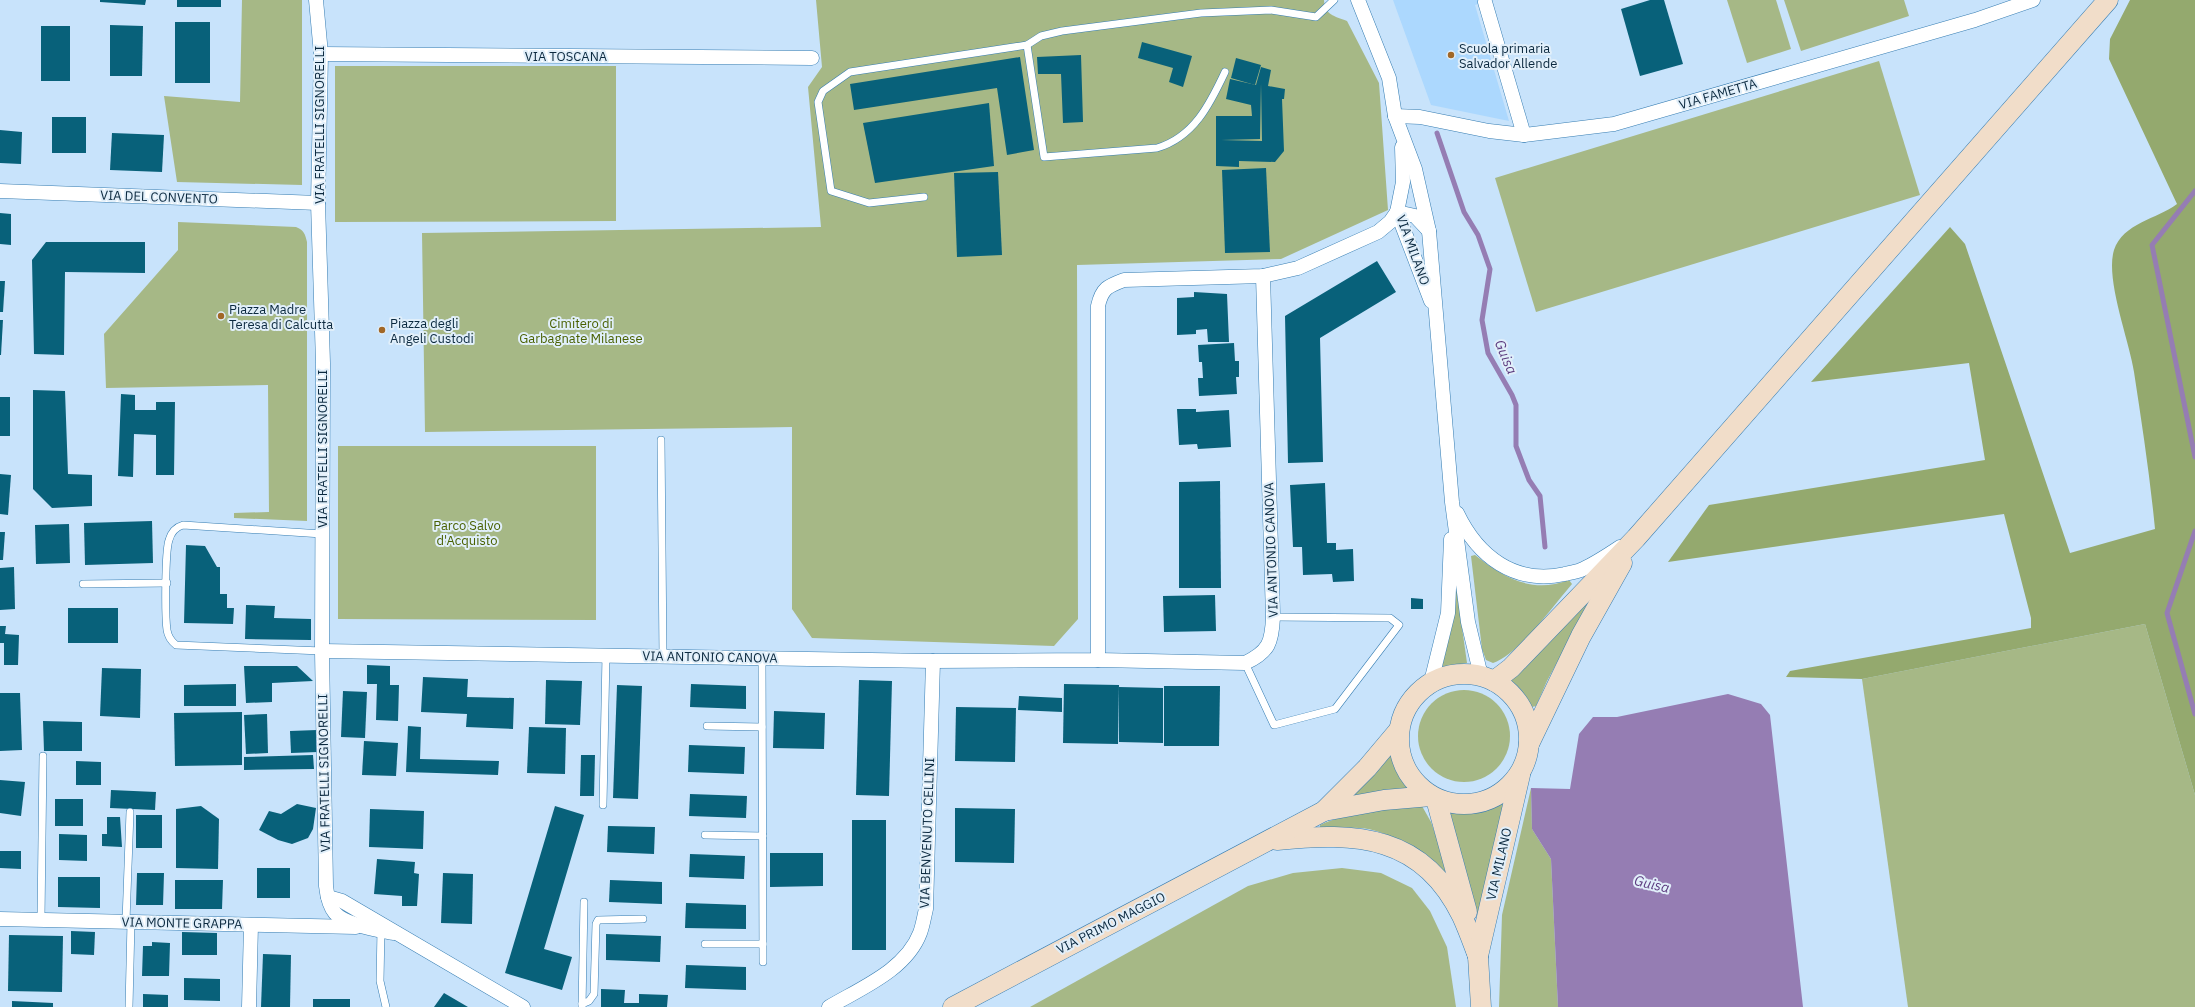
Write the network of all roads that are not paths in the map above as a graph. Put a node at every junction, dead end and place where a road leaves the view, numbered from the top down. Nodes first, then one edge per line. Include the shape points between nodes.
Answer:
1 (316, 0) edge
2 (1334, 0) edge
3 (1358, 0) edge
4 (2033, 0) edge
5 (2108, 0) edge
6 (1485, 1) edge
7 (1027, 45) junction
8 (320, 54) junction
9 (812, 58) dead end
10 (1225, 72) dead end
11 (1395, 116) junction
12 (1400, 131) junction
13 (1524, 135) junction
14 (0, 192) edge
15 (924, 198) dead end
16 (318, 203) junction
17 (1397, 212) junction
18 (1429, 231) junction
19 (1378, 232) junction
20 (1408, 240) junction
21 (1263, 276) junction
22 (1438, 320) junction
23 (661, 440) dead end
24 (1452, 502) junction
25 (322, 534) junction
26 (1636, 538) junction
27 (167, 583) junction
28 (82, 584) dead end
29 (1273, 617) junction
30 (322, 651) junction
31 (606, 655) junction
32 (663, 656) junction
33 (762, 658) junction
34 (1098, 660) junction
35 (932, 661) junction
36 (1245, 663) junction
37 (1488, 679) junction
38 (1432, 682) junction
39 (707, 726) dead end
40 (762, 727) junction
41 (1399, 730) junction
42 (1529, 744) junction
43 (43, 756) dead end
44 (1521, 772) junction
45 (1434, 797) junction
46 (603, 805) dead end
47 (1324, 811) junction
48 (130, 812) dead end
49 (705, 835) dead end
50 (763, 836) junction
51 (1269, 841) junction
52 (328, 897) junction
53 (584, 902) dead end
54 (0, 919) edge
55 (642, 919) dead end
56 (41, 920) junction
57 (128, 921) junction
58 (251, 924) junction
59 (364, 927) junction
60 (385, 929) junction
61 (705, 944) dead end
62 (763, 944) junction
63 (1478, 956) junction
64 (763, 962) dead end
65 (582, 1005) edge
66 (129, 1007) edge
67 (249, 1007) edge
68 (386, 1007) edge
69 (523, 1007) edge
70 (829, 1007) edge
71 (953, 1007) edge
72 (1481, 1007) edge

1 - 8 street, VIA FRATELLI SIGNORELLI
2 - 7 lane via 1316,17 1271,10 1201,13 1062,31 1041,36
3 - 11 street, VIA MILANO via 1389,78
4 - 13 street, VIA FAMETTA via 1975,20 1614,124
5 - 26 street
6 - 13 street
7 - 10 lane via 1044,157 1157,148 1170,143 1194,125 1204,113
7 - 15 lane via 850,72 823,91 818,102 831,191 869,203
8 - 9 street, VIA TOSCANA
8 - 16 street, VIA FRATELLI SIGNORELLI
11 - 12 street, VIA MILANO
11 - 13 street, VIA FAMETTA via 1425,117 1488,131
12 - 17 street, VIA MILANO via 1404,167
12 - 18 street, VIA MILANO via 1415,169
14 - 16 street, VIA DEL CONVENTO
16 - 25 street, VIA FRATELLI SIGNORELLI via 322,363
17 - 18 street via 1415,216
17 - 19 street
17 - 20 street, VIA MILANO
18 - 22 street, VIA MILANO
19 - 20 street via 1399,235
19 - 21 street via 1298,268
20 - 22 street, VIA MILANO
21 - 29 street, VIA ANTONIO CANOVA
21 - 34 street via 1124,280 1100,294
22 - 24 street, VIA MILANO
23 - 32 lane
24 - 26 street via 1465,529 1488,556 1510,571 1532,577 1557,576 1582,570
24 - 37 street, VIA MILANO via 1468,622
24 - 38 street, VIA MILANO via 1448,613
25 - 27 lane via 183,525 172,533 168,541
25 - 30 street, VIA FRATELLI SIGNORELLI
26 - 37 street via 1511,668
26 - 42 street via 1581,636
27 - 28 lane
27 - 30 lane via 167,630 171,641 176,645
29 - 36 street, VIA ANTONIO CANOVA via 1267,648 1259,657
29 - 36 lane via 1390,618 1399,625 1335,709 1274,725
30 - 31 street, VIA ANTONIO CANOVA
30 - 52 street, VIA FRATELLI SIGNORELLI via 325,870
31 - 32 street, VIA ANTONIO CANOVA
31 - 46 lane
32 - 33 street, VIA ANTONIO CANOVA
33 - 35 street, VIA ANTONIO CANOVA
33 - 40 lane
34 - 35 street, VIA ANTONIO CANOVA
34 - 36 street, VIA ANTONIO CANOVA
35 - 70 street, VIA BENVENUTO CELLINI via 926,901 920,933 907,954 891,970
37 - 38 street via 1456,674
37 - 42 street via 1514,697 1521,708 1528,725
38 - 41 street via 1410,702 1401,719
39 - 40 lane
40 - 50 lane
41 - 45 street via 1399,750 1405,768 1412,779
41 - 47 street, VIA PRIMO MAGGIO via 1367,768
42 - 44 street
43 - 56 lane
44 - 45 street via 1505,790 1484,802 1460,805
44 - 63 street, VIA MILANO
45 - 47 street, VIA PRIMO MAGGIO via 1384,800
45 - 63 street, VIA MILANO
47 - 51 street, VIA PRIMO MAGGIO
48 - 57 lane
49 - 50 lane
50 - 62 lane
51 - 63 street, VIA PRIMO MAGGIO via 1333,836 1362,838 1403,852 1427,869 1448,893 1462,916
51 - 71 street, VIA PRIMO MAGGIO
52 - 59 street, VIA FRATELLI SIGNORELLI via 338,916
52 - 60 street, VIA FRATELLI SIGNORELLI via 342,901
53 - 65 lane
54 - 56 street, VIA MONTE GRAPPA
55 - 65 lane via 598,920 594,994
56 - 57 street, VIA MONTE GRAPPA
57 - 58 street, VIA MONTE GRAPPA
57 - 66 lane
58 - 59 street, VIA MONTE GRAPPA
58 - 67 street
59 - 60 street, VIA FRATELLI SIGNORELLI
60 - 68 lane via 380,981
60 - 69 street, VIA FRATELLI SIGNORELLI
61 - 62 lane
62 - 64 lane
63 - 72 street, VIA MILANO

